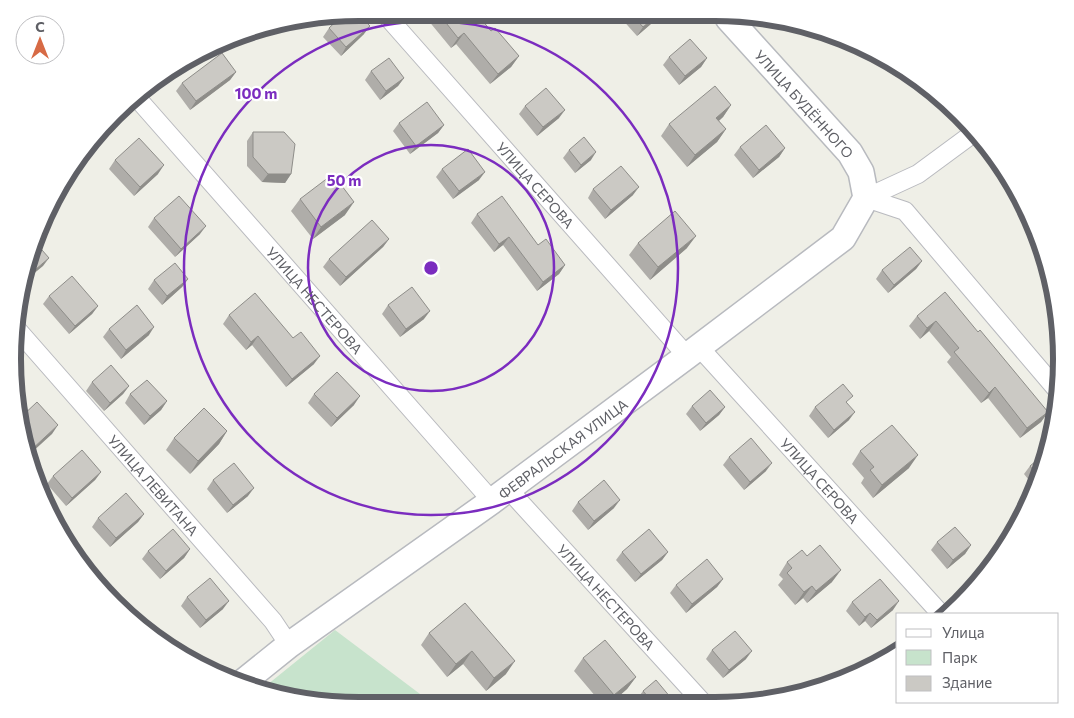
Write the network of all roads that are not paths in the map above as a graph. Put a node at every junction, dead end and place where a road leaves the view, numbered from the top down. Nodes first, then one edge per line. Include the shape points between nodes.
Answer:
1 (391, 21) edge
2 (731, 22) edge
3 (140, 102) edge
4 (969, 136) edge
5 (866, 198) junction
6 (22, 335) edge
7 (693, 352) junction
8 (1052, 384) edge
9 (500, 495) junction
10 (939, 612) edge
11 (289, 645) junction
12 (248, 678) edge
13 (697, 697) edge

1 - 7 street, УЛИЦА СЕРОВА
2 - 5 main road, УЛИЦА БУДЁННОГО via 850,153 862,172
3 - 9 street, УЛИЦА НЕСТЕРОВА
4 - 5 street via 918,174
5 - 7 main road, ФЕВРАЛЬСКАЯ УЛИЦА via 843,238
5 - 8 street via 905,211
6 - 11 street, УЛИЦА ЛЕВИТАНА via 274,621
7 - 9 main road, ФЕВРАЛЬСКАЯ УЛИЦА
7 - 10 street, УЛИЦА СЕРОВА
9 - 11 main road, ФЕВРАЛЬСКАЯ УЛИЦА
9 - 13 street, УЛИЦА НЕСТЕРОВА
11 - 12 main road, ФЕВРАЛЬСКАЯ УЛИЦА

